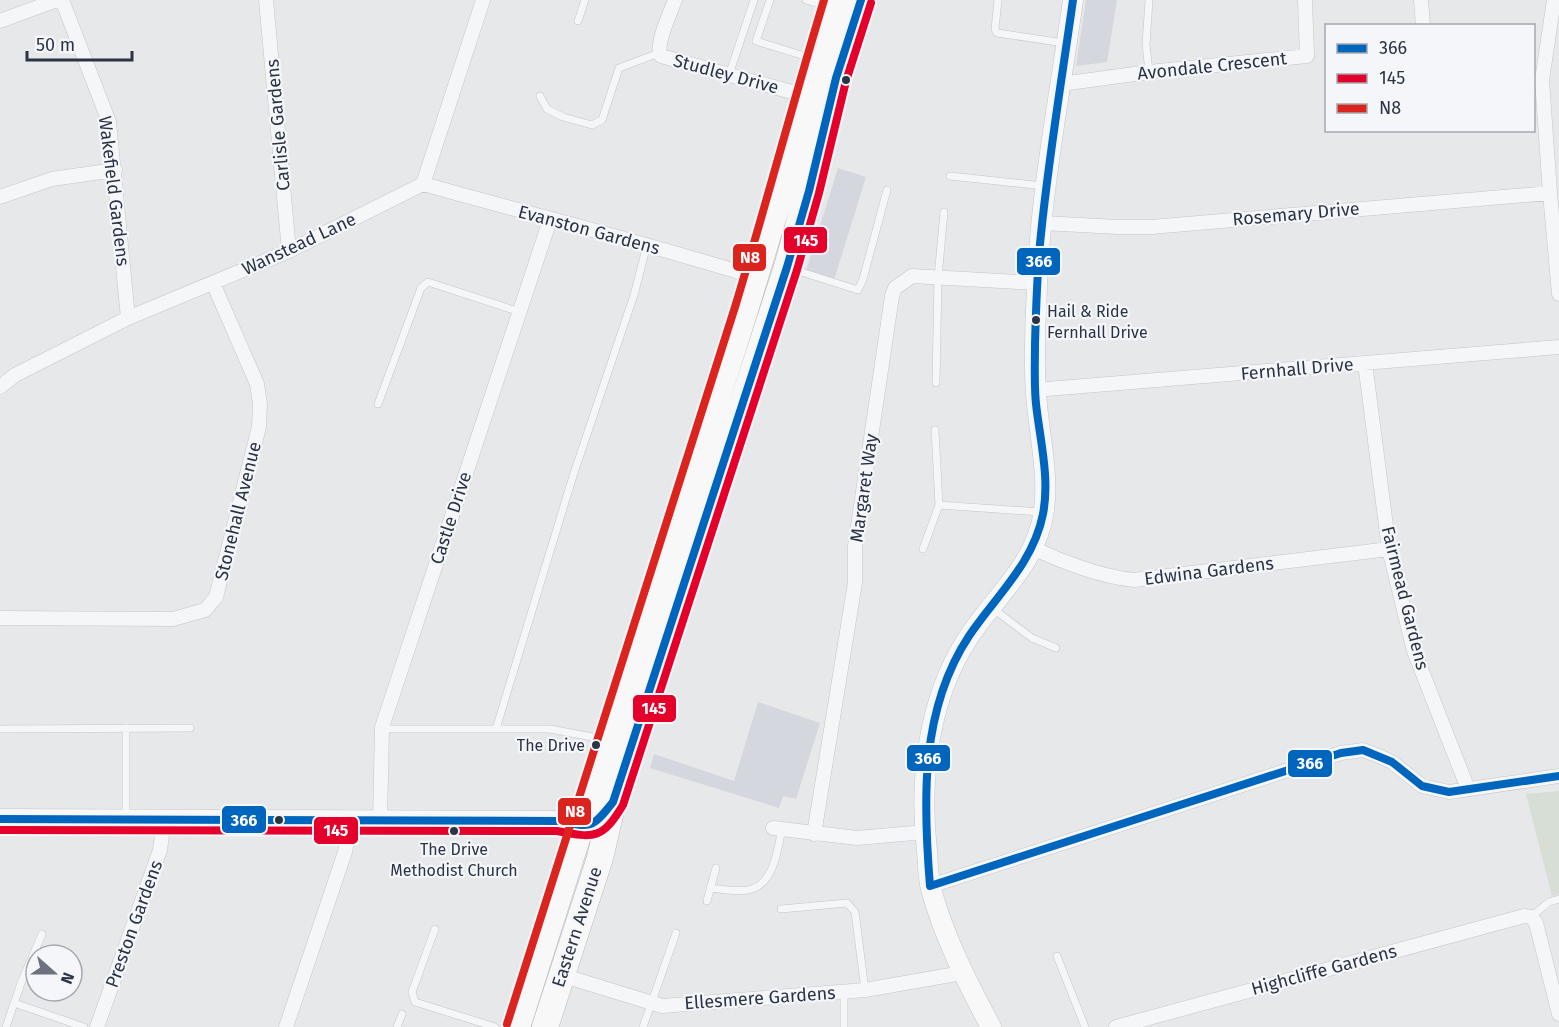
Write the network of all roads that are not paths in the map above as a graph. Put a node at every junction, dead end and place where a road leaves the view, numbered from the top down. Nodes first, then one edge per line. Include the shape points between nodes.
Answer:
1 (57, 0) edge
2 (62, 0) edge
3 (266, 0) edge
4 (483, 0) edge
5 (585, 0) edge
6 (675, 0) edge
7 (754, 0) edge
8 (770, 0) edge
9 (806, 0) edge
10 (860, 0) edge
11 (998, 0) edge
12 (1072, 0) edge
13 (1149, 0) edge
14 (1305, 0) edge
15 (1421, 0) edge
16 (1554, 0) edge
17 (833, 4) edge
18 (0, 21) edge
19 (578, 21) dead end
20 (1423, 24) edge
21 (1067, 44) junction
22 (659, 53) junction
23 (817, 59) junction
24 (1149, 72) junction
25 (729, 75) junction
26 (1061, 84) junction
27 (540, 96) dead end
28 (806, 96) junction
29 (115, 170) junction
30 (951, 176) dead end
31 (423, 184) junction
32 (1046, 187) junction
33 (887, 190) dead end
34 (1550, 193) junction
35 (0, 197) edge
36 (944, 212) dead end
37 (550, 220) junction
38 (1042, 223) junction
39 (647, 245) junction
40 (290, 251) junction
41 (787, 267) junction
42 (755, 277) junction
43 (938, 277) junction
44 (213, 283) junction
45 (1037, 283) junction
46 (1559, 294) edge
47 (520, 312) junction
48 (128, 318) junction
49 (1559, 347) edge
50 (1365, 363) junction
51 (936, 383) dead end
52 (0, 387) edge
53 (1035, 390) junction
54 (378, 404) dead end
55 (935, 430) dead end
56 (939, 505) junction
57 (1044, 513) junction
58 (1033, 548) junction
59 (923, 549) dead end
60 (1389, 549) junction
61 (992, 608) junction
62 (0, 618) edge
63 (1056, 648) dead end
64 (126, 728) junction
65 (190, 728) dead end
66 (0, 729) edge
67 (381, 729) junction
68 (496, 729) junction
69 (607, 740) junction
70 (1559, 776) edge
71 (1468, 789) junction
72 (613, 802) junction
73 (0, 819) edge
74 (126, 820) junction
75 (164, 820) junction
76 (348, 820) junction
77 (380, 821) junction
78 (580, 825) junction
79 (777, 829) joint
80 (925, 832) junction
81 (814, 834) junction
82 (717, 868) dead end
83 (930, 886) junction
84 (710, 888) junction
85 (1559, 899) edge
86 (707, 901) dead end
87 (781, 909) dead end
88 (1531, 917) junction
89 (435, 929) dead end
90 (676, 933) dead end
91 (42, 934) dead end
92 (1057, 956) dead end
93 (962, 973) junction
94 (561, 975) junction
95 (865, 990) junction
96 (844, 992) junction
97 (651, 1002) junction
98 (14, 1003) junction
99 (402, 1014) dead end
100 (1559, 1014) edge
101 (6, 1027) edge
102 (84, 1027) edge
103 (97, 1027) edge
104 (286, 1027) edge
105 (398, 1027) edge
106 (495, 1027) edge
107 (517, 1027) edge
108 (545, 1027) edge
109 (644, 1027) edge
110 (844, 1027) edge
111 (991, 1027) edge
112 (1086, 1027) edge
113 (1116, 1027) edge

1 - 18 street
2 - 29 street, Wakefield Gardens via 109,122
3 - 40 street, Carlisle Gardens
4 - 31 street
5 - 19 lane
6 - 22 street, Studley Drive
7 - 25 lane
8 - 23 lane via 756,41
9 - 17 lane
10 - 28 street via 821,90
10 - 41 highway, Eastern Avenue
11 - 21 lane via 994,29 998,33
12 - 21 street
13 - 24 lane
14 - 24 street, Avondale Crescent via 1307,56
15 - 20 street
16 - 34 street via 1542,80
17 - 23 highway, Eastern Avenue
21 - 26 street
22 - 25 street, Studley Drive
22 - 27 lane via 619,68 602,120 592,125 547,109
23 - 28 highway, Eastern Avenue
24 - 26 street, Avondale Crescent
25 - 28 street, Studley Drive
26 - 32 street
28 - 42 highway, Eastern Avenue
29 - 35 street via 52,179
29 - 48 street, Wakefield Gardens
30 - 32 lane
31 - 37 street, Evanston Gardens
31 - 40 street, Wanstead Lane
32 - 38 street
33 - 41 lane via 858,290
34 - 38 street, Rosemary Drive via 1151,227
34 - 46 street
36 - 43 lane
37 - 39 street, Evanston Gardens
37 - 47 street, Castle Drive
38 - 45 street
39 - 42 street, Evanston Gardens
39 - 68 lane
40 - 44 street, Wanstead Lane
41 - 72 highway, Eastern Avenue
42 - 69 highway, Eastern Avenue
43 - 45 street, Margaret Way
43 - 51 lane
43 - 81 street, Margaret Way via 912,276 892,296 855,546 855,583
44 - 48 street, Wanstead Lane
44 - 62 street, Stonehall Avenue via 257,384 260,404 259,428 216,597 205,610 173,619
45 - 53 street
47 - 54 lane via 428,282 421,288
47 - 67 street, Castle Drive
48 - 52 street, Wanstead Lane via 15,375
49 - 50 street, Fernhall Drive
50 - 53 street, Fernhall Drive
50 - 60 street, Fairmead Gardens
53 - 57 street via 1046,493
55 - 56 lane
56 - 57 lane
56 - 59 lane
57 - 58 street
58 - 60 street, Edwina Gardens via 1098,572 1134,580
58 - 61 street
60 - 71 street, Fairmead Gardens via 1414,651
61 - 63 lane via 1032,638
61 - 80 street via 954,660 940,696 927,766
64 - 65 lane
64 - 66 lane
64 - 74 lane
67 - 68 lane
67 - 77 street, Castle Drive
68 - 69 lane via 550,729
69 - 78 highway, Eastern Avenue
70 - 71 street
71 - 83 street via 1435,790 1422,786 1379,756 1363,750 1341,753
72 - 78 street via 597,822
72 - 94 highway, Eastern Avenue
73 - 74 street
74 - 75 street
75 - 76 street
75 - 103 street, Preston Gardens via 160,849
76 - 77 street
76 - 104 street via 345,852
77 - 78 street via 558,821
78 - 107 highway, Eastern Avenue
79 - 81 street
79 - 84 lane via 771,874 753,889
80 - 81 street via 857,838
80 - 83 street
82 - 84 lane
83 - 93 street
84 - 86 lane
85 - 88 lane
87 - 95 lane via 847,903 855,912
88 - 100 street via 1536,923
88 - 113 street, Highcliffe Gardens via 1524,915
89 - 106 lane via 412,992 415,1002
90 - 97 lane
91 - 98 lane
92 - 112 lane
93 - 95 street, Ellesmere Gardens
93 - 111 street
94 - 97 street, Ellesmere Gardens
94 - 108 highway, Eastern Avenue
95 - 96 street, Ellesmere Gardens
96 - 97 street, Ellesmere Gardens via 662,1006
96 - 110 lane
97 - 109 lane
98 - 101 lane
98 - 102 lane
99 - 105 lane

